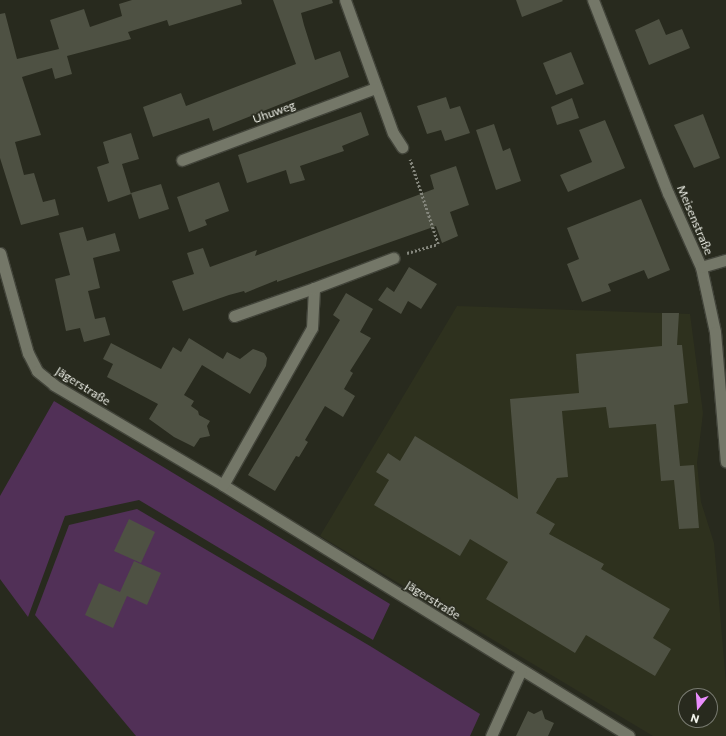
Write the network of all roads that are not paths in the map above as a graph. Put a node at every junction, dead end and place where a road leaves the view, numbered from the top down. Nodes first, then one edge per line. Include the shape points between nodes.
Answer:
1 (345, 0) edge
2 (593, 0) edge
3 (376, 88) junction
4 (402, 147) road end
5 (182, 160) dead end
6 (0, 253) edge
7 (393, 258) road end
8 (726, 260) edge
9 (701, 267) junction
10 (314, 288) junction
11 (234, 316) dead end
12 (726, 462) edge
13 (223, 486) junction
14 (521, 670) junction
15 (491, 736) edge
16 (630, 736) edge

1 - 3 street
2 - 9 street, Meisenstraße via 668,193
3 - 4 street via 393,133
3 - 5 street, Uhuweg
6 - 13 street, Jägerstraße via 28,353 37,371 54,385
7 - 10 street
8 - 9 street
9 - 12 street, Meisenstraße via 714,332
10 - 11 street
10 - 13 street via 312,328
13 - 14 street, Jägerstraße
14 - 15 street
14 - 16 street, Jägerstraße

